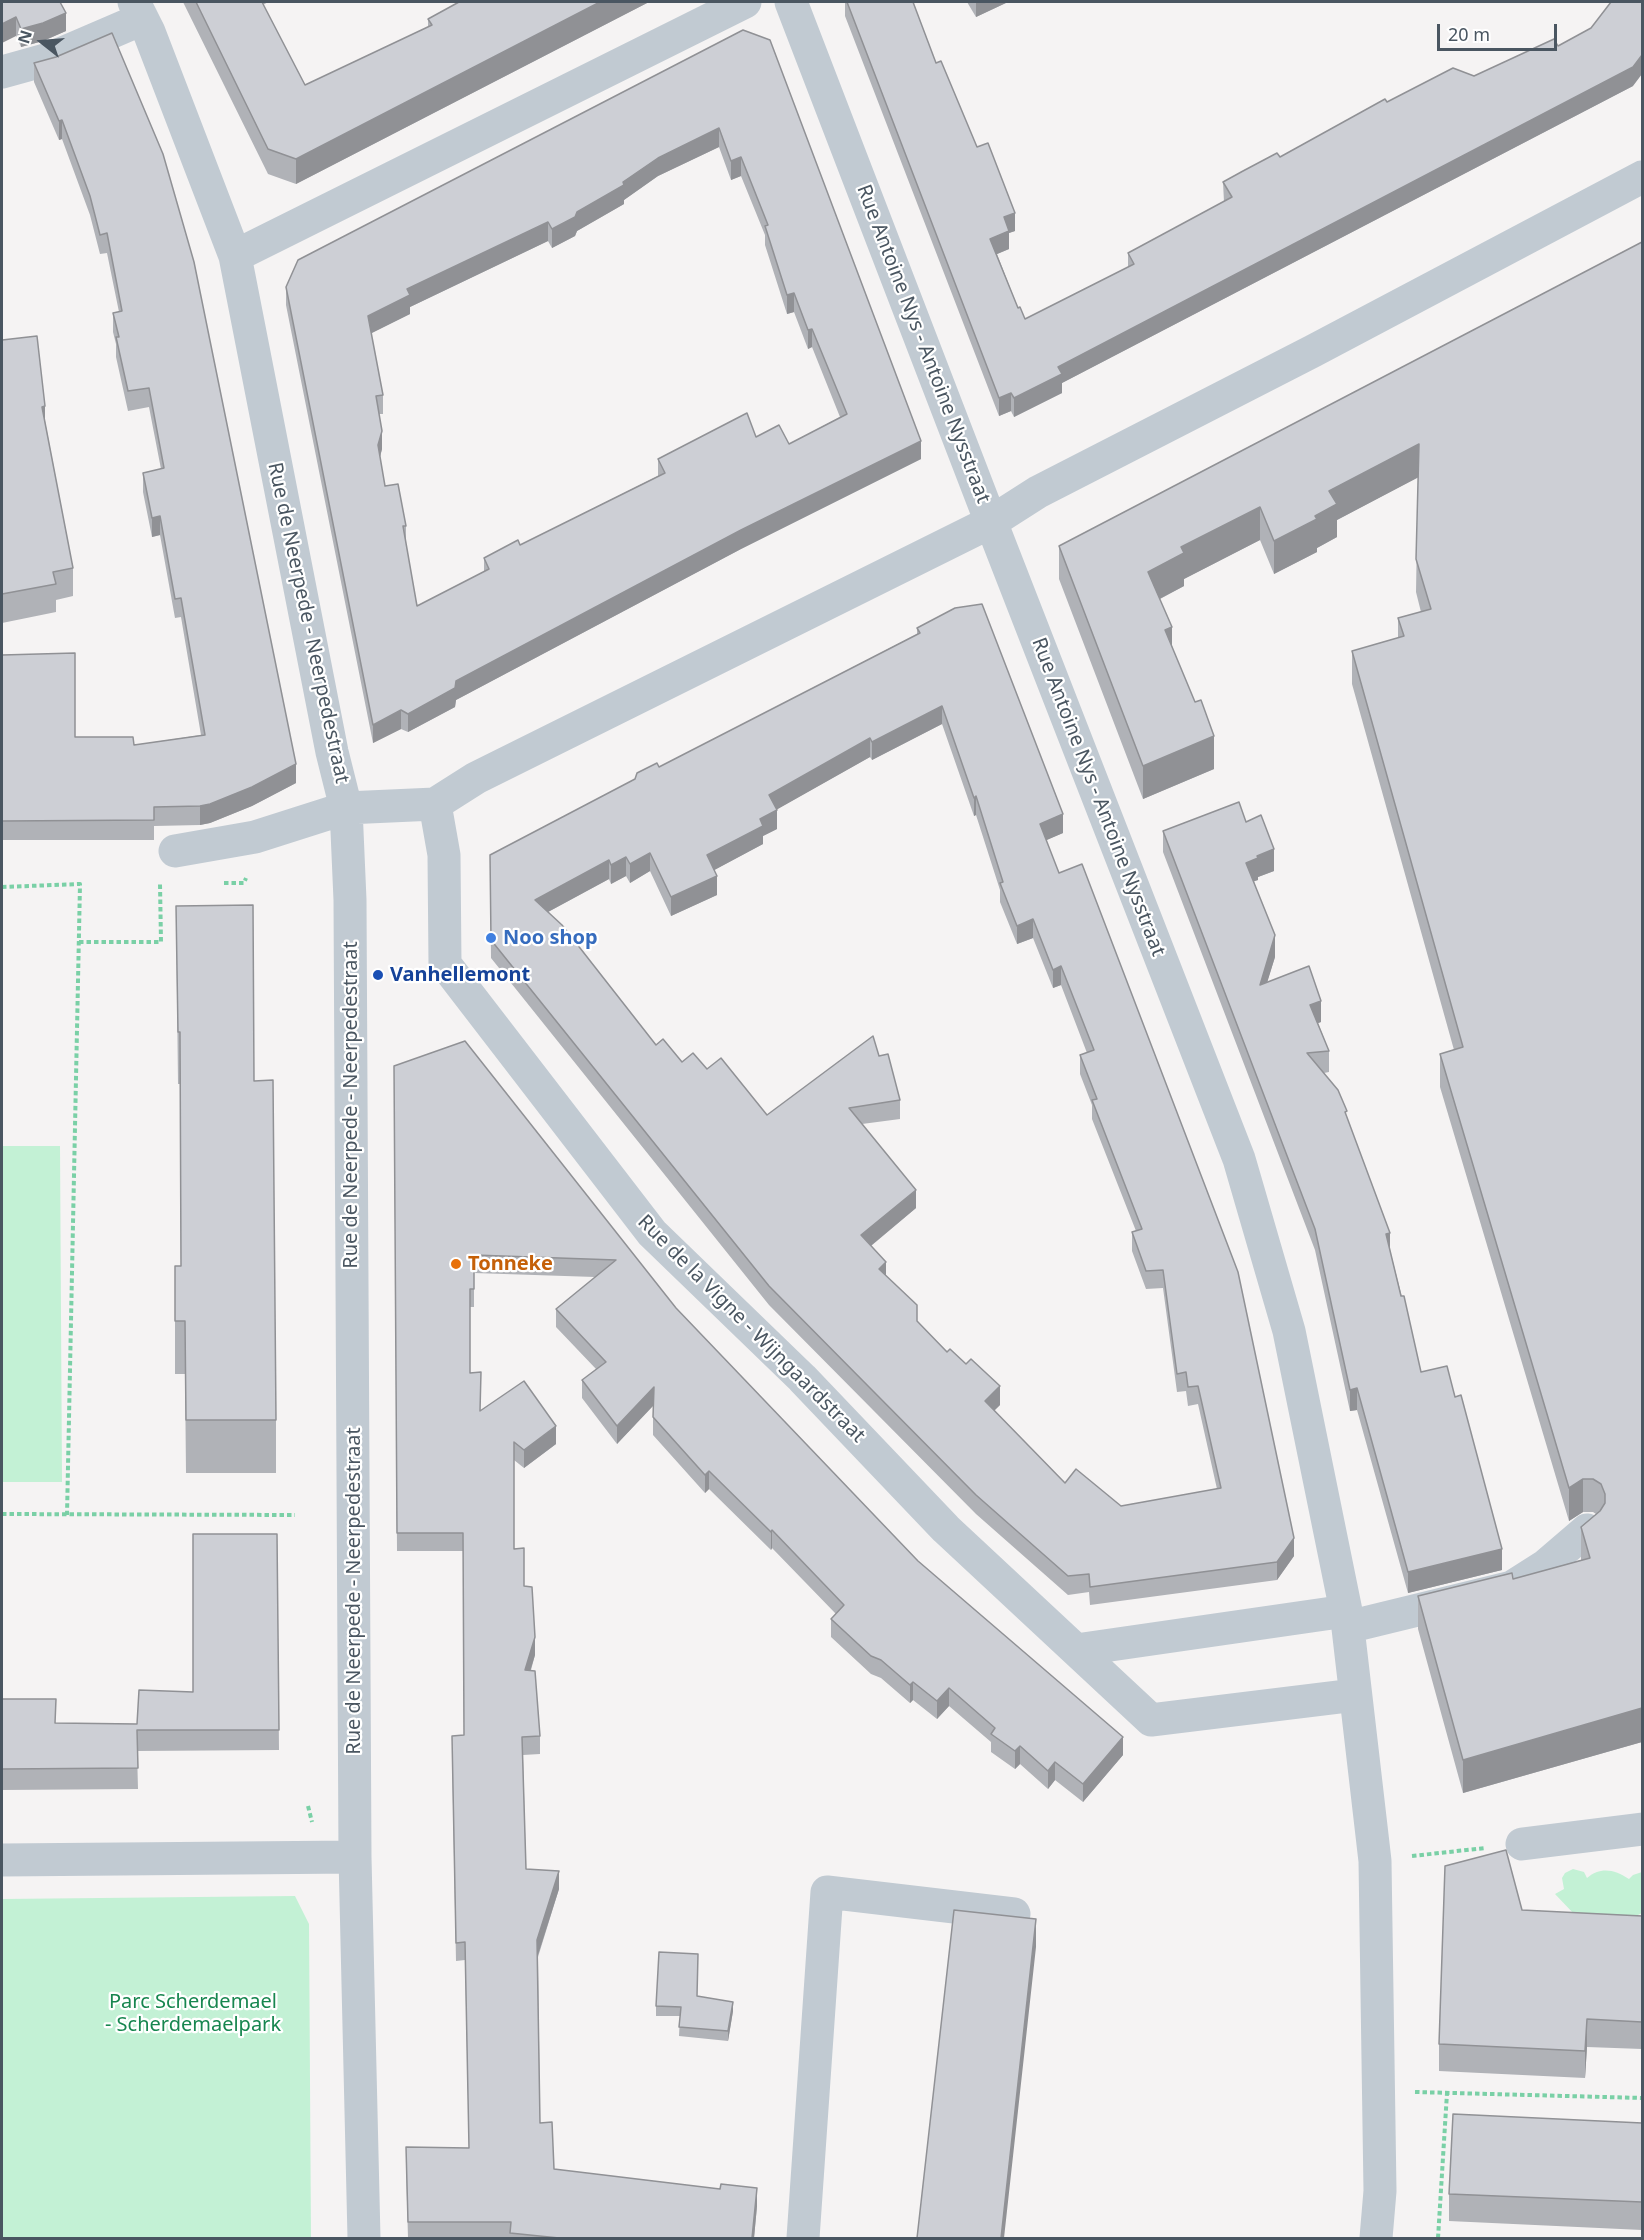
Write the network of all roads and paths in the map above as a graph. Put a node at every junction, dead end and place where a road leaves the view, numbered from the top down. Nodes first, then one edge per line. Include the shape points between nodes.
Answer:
1 (745, 2) edge
2 (791, 2) edge
3 (138, 10) edge
4 (2, 72) edge
5 (1642, 177) edge
6 (235, 256) junction
7 (991, 522) junction
8 (435, 804) junction
9 (346, 808) junction
10 (255, 837) junction
11 (175, 851) dead end
12 (160, 883) dead end
13 (220, 883) dead end
14 (2, 887) edge
15 (79, 942) junction
16 (2, 1514) edge
17 (67, 1515) junction
18 (295, 1515) dead end
19 (1587, 1530) edge
20 (1347, 1619) junction
21 (1076, 1650) junction
22 (1355, 1695) junction
23 (1642, 1829) edge
24 (1522, 1844) joint
25 (355, 1857) junction
26 (2, 1860) edge
27 (1375, 1861) junction
28 (1014, 1914) edge
29 (1379, 2091) junction
30 (1448, 2093) junction
31 (1642, 2098) edge
32 (364, 2238) edge
33 (803, 2238) edge
34 (1376, 2238) edge
35 (1438, 2238) edge

1 - 6 street
2 - 7 street, Rue Antoine Nys - Antoine Nysstraat
3 - 4 street via 49,59
3 - 6 street, Rue de Neerpede - Neerpedestraat
5 - 7 street via 1038,492
6 - 9 street, Rue de Neerpede - Neerpedestraat
7 - 8 street via 476,778
7 - 20 street, Rue Antoine Nys - Antoine Nysstraat via 1239,1159 1289,1330
8 - 9 street
8 - 21 street, Rue de la Vigne - Wijngaardstraat via 444,855 445,964 652,1233 802,1378 946,1529
9 - 10 street
9 - 25 street, Rue de Neerpede - Neerpedestraat via 351,1006
10 - 11 street
10 - 13 path via 244,883
12 - 15 path via 160,942
14 - 15 path via 80,884
15 - 17 path
16 - 17 path
17 - 18 path
19 - 20 street via 1545,1566 1512,1587
20 - 21 street
20 - 22 street, Rue Antoine Nys - Antoine Nysstraat
21 - 22 street, Rue de la Vigne - Wijngaardstraat via 1151,1720
22 - 27 street, Rue Antoine Nys - Antoine Nysstraat
23 - 24 street
24 - 27 path
25 - 26 street
25 - 32 street, Rue de Neerpede - Neerpedestraat
27 - 29 street, Rue Antoine Nys - Antoine Nysstraat
28 - 33 street via 827,1892
29 - 30 path
29 - 34 street, Rue Antoine Nys - Antoine Nysstraat via 1380,2190
30 - 31 path
30 - 35 path

